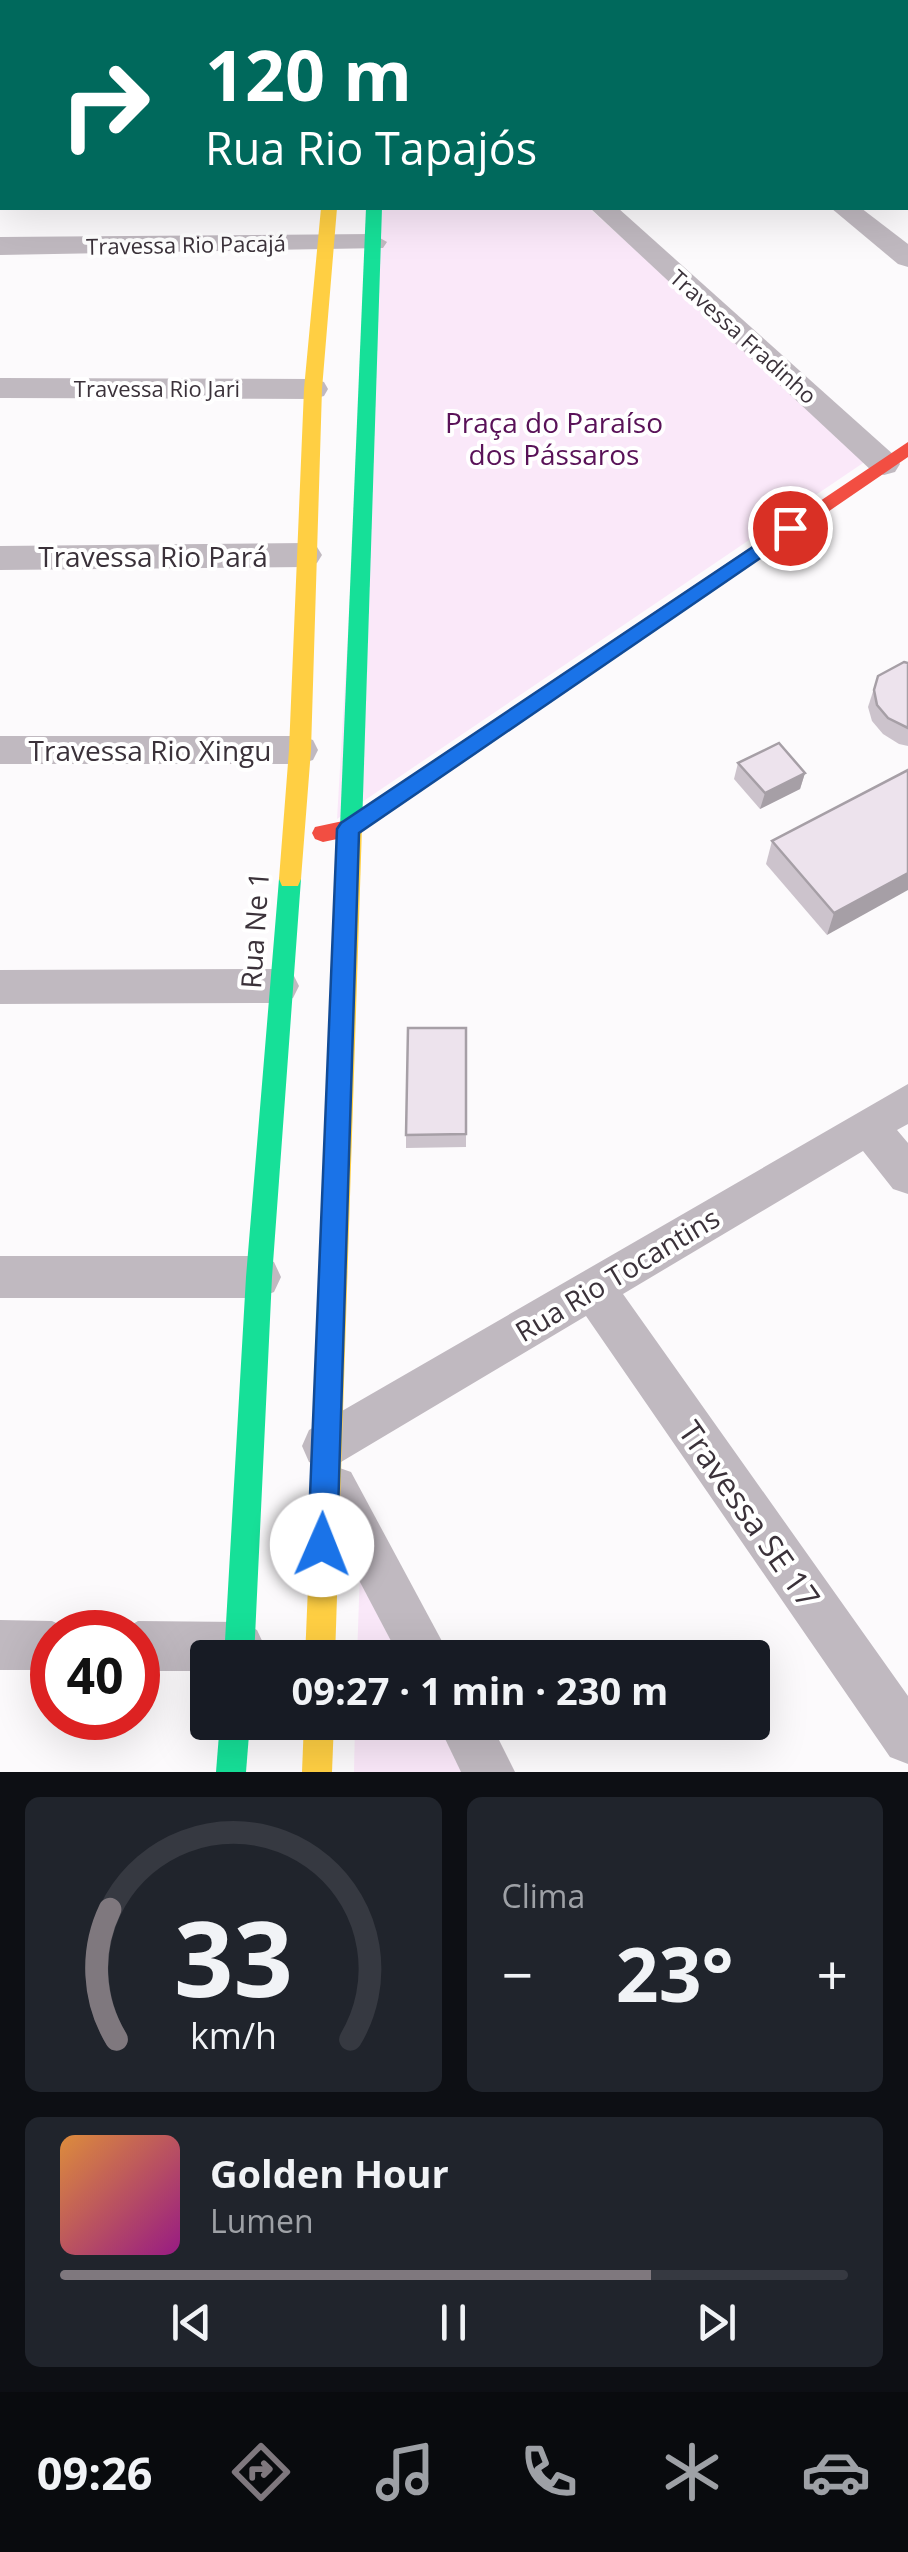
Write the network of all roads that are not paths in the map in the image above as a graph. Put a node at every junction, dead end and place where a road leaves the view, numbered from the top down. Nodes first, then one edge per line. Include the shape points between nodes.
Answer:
1 (329, 210) edge
2 (374, 210) edge
3 (605, 210) edge
4 (848, 210) edge
5 (327, 242) junction
6 (373, 242) junction
7 (0, 246) edge
8 (908, 258) edge
9 (0, 388) edge
10 (314, 389) junction
11 (896, 456) edge
12 (306, 555) junction
13 (0, 558) edge
14 (0, 750) edge
15 (300, 750) junction
16 (348, 829) junction
17 (291, 838) junction
18 (279, 986) junction
19 (0, 987) edge
20 (908, 1102) edge
21 (868, 1126) junction
22 (908, 1174) edge
23 (259, 1276) junction
24 (0, 1277) edge
25 (593, 1288) junction
26 (325, 1458) junction
27 (241, 1640) edge
28 (320, 1640) edge
29 (418, 1640) edge
30 (0, 1645) edge
31 (30, 1646) edge
32 (160, 1647) edge
33 (190, 1649) edge
34 (233, 1740) edge
35 (318, 1740) edge
36 (472, 1740) edge
37 (908, 1740) edge
38 (231, 1772) edge
39 (318, 1772) edge
40 (489, 1772) edge

1 - 5 street, Rua Ne 1
2 - 6 street
3 - 11 street, Travessa Fradinho
4 - 8 street
5 - 6 street, Travessa Rio Pacajá
5 - 7 street, Travessa Rio Pacajá
5 - 10 street, Rua Ne 1
6 - 16 street
9 - 10 street, Travessa Rio Jari
10 - 12 street, Rua Ne 1
11 - 16 street
12 - 13 street, Travessa Rio Pará
12 - 15 street, Rua Ne 1
14 - 15 street, Travessa Rio Xingu
15 - 17 street, Rua Ne 1
16 - 17 street
16 - 26 street
17 - 18 street, Rua Ne 1
18 - 19 street
18 - 23 street, Rua Ne 1
20 - 21 street, Rua Rio Tocantins
21 - 22 street
21 - 25 street, Rua Rio Tocantins
23 - 24 street
23 - 27 street, Rua Ne 1
25 - 26 street, Rua Rio Tocantins
25 - 37 street, Travessa SE 17
26 - 28 street
26 - 29 street
30 - 31 street
32 - 33 street
34 - 38 street
35 - 39 street
36 - 40 street

